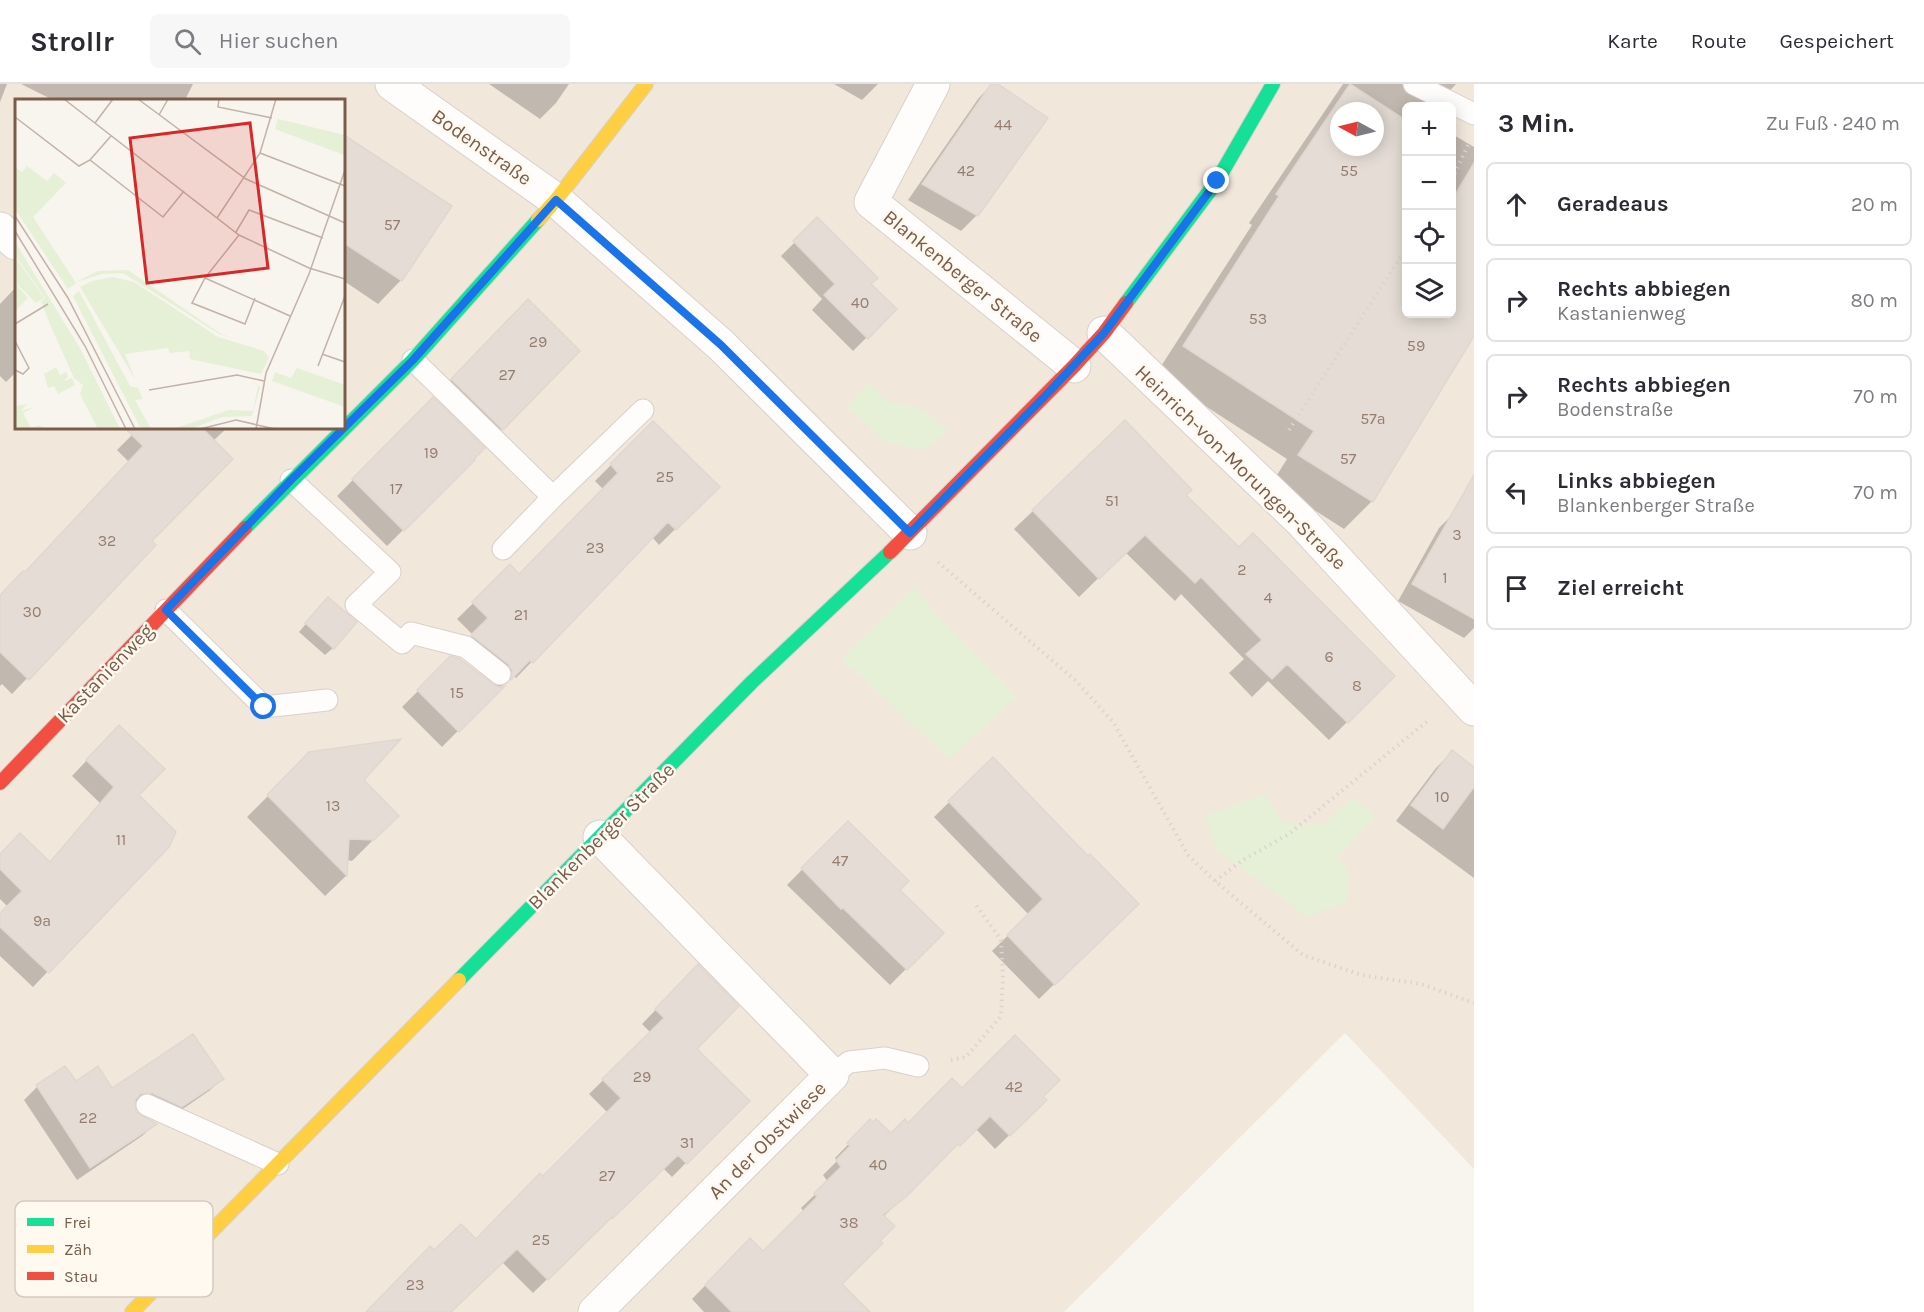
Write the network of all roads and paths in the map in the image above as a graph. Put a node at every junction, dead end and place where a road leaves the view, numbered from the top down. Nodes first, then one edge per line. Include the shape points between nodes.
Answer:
1 (392, 84) edge
2 (646, 84) edge
3 (933, 84) edge
4 (1273, 84) edge
5 (1414, 84) edge
6 (1474, 114) edge
7 (1468, 143) dead end
8 (1456, 170) edge
9 (556, 200) junction
10 (0, 229) edge
11 (15, 242) edge
12 (1402, 257) edge
13 (1104, 333) junction
14 (413, 360) junction
15 (1074, 366) junction
16 (643, 410) dead end
17 (345, 427) edge
18 (343, 429) edge
19 (1289, 430) dead end
20 (291, 480) junction
21 (554, 497) junction
22 (910, 533) junction
23 (503, 549) dead end
24 (166, 610) junction
25 (500, 674) dead end
26 (327, 700) dead end
27 (1466, 701) edge
28 (0, 783) edge
29 (600, 837) junction
30 (1215, 881) junction
31 (976, 905) dead end
32 (1474, 1002) edge
33 (918, 1066) joint
34 (832, 1075) junction
35 (147, 1105) dead end
36 (278, 1164) junction
37 (213, 1230) edge
38 (147, 1297) edge
39 (132, 1312) edge
40 (595, 1312) edge

1 - 9 street, Bodenstraße
2 - 9 street, Kastanienweg
3 - 15 street, Blankenberger Straße via 871,202
4 - 13 street, Blankenberger Straße via 1217,181
5 - 6 lane
7 - 8 path
9 - 14 street, Kastanienweg
9 - 22 street, Bodenstraße via 721,345
10 - 11 street
12 - 19 path
13 - 15 street, Blankenberger Straße
13 - 27 street, Heinrich-von-Morungen-Straße via 1302,520
14 - 17 street, Kastanienweg
14 - 21 lane
15 - 22 street, Blankenberger Straße
16 - 21 lane
18 - 20 street, Kastanienweg
20 - 24 street, Kastanienweg
20 - 25 lane via 390,572 356,605 402,643 411,633 466,647
21 - 23 lane
22 - 29 street, Blankenberger Straße via 752,682
22 - 30 path via 939,563 1076,681 1113,722 1188,855
24 - 26 lane via 264,707
24 - 28 street, Kastanienweg
27 - 30 path via 1438,712 1289,834
29 - 34 street, An der Obstwiese
29 - 36 street, Blankenberger Straße
30 - 32 path via 1303,955 1361,975 1422,984
31 - 33 path via 1001,940 1001,1016 966,1057
33 - 34 lane via 885,1058 849,1062
34 - 40 street, An der Obstwiese
35 - 36 lane
36 - 37 street, Blankenberger Straße
38 - 39 street, Blankenberger Straße

